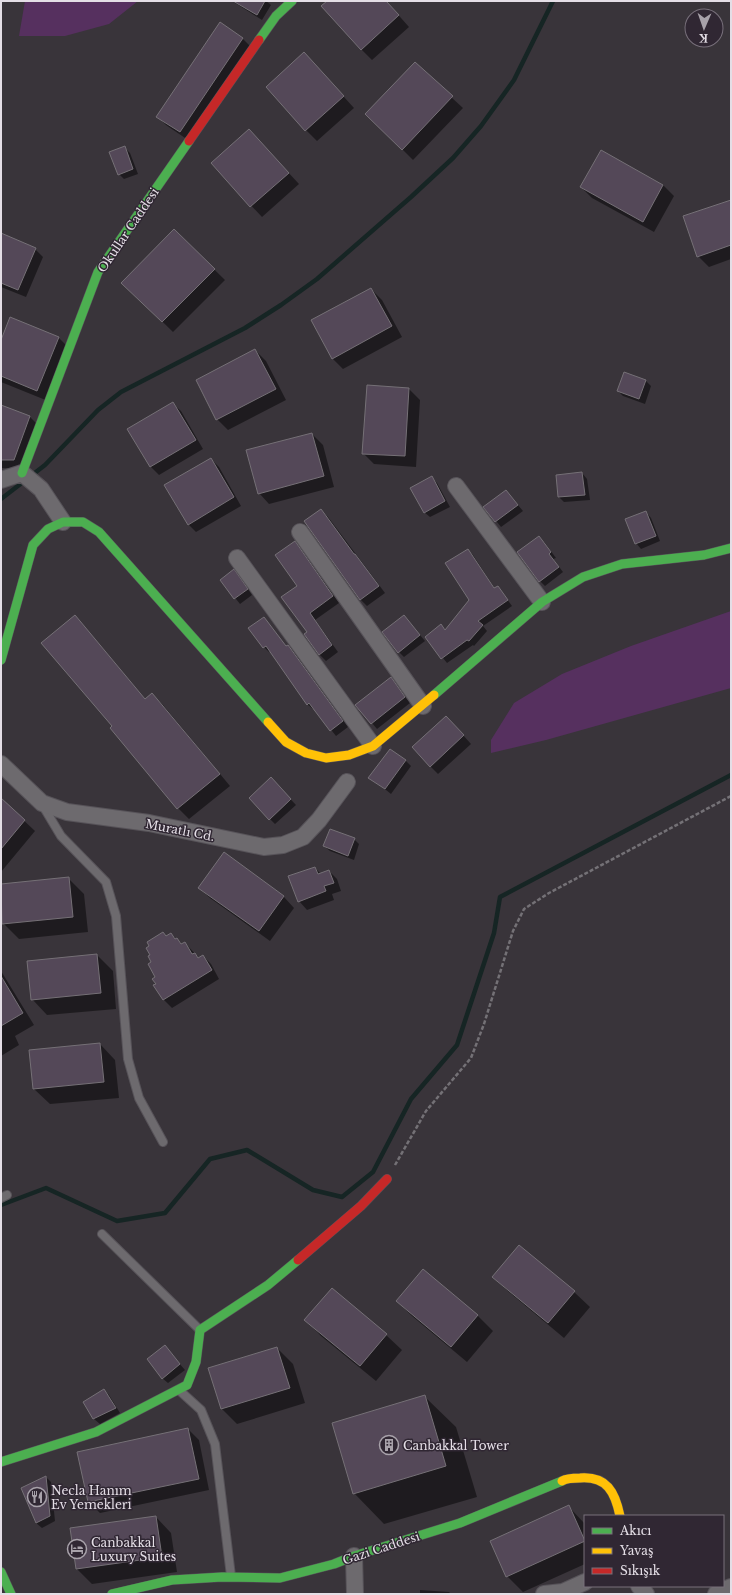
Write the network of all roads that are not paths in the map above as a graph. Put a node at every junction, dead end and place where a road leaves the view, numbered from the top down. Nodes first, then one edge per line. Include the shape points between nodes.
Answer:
1 (292, 1) edge
2 (22, 473) junction
3 (1, 480) edge
4 (456, 486) dead end
5 (63, 522) junction
6 (300, 532) dead end
7 (731, 548) edge
8 (236, 558) dead end
9 (542, 602) junction
10 (1, 660) edge
11 (423, 706) junction
12 (373, 746) junction
13 (1, 764) edge
14 (347, 782) dead end
15 (42, 802) junction
16 (163, 1142) dead end
17 (386, 1179) road end
18 (102, 1234) dead end
19 (200, 1330) junction
20 (178, 1389) junction
21 (1, 1462) edge
22 (620, 1515) edge
23 (354, 1556) junction
24 (1, 1572) edge
25 (231, 1577) junction
26 (584, 1582) edge
27 (731, 1587) edge
28 (11, 1594) edge
29 (112, 1594) edge
30 (355, 1594) edge
31 (544, 1594) edge
32 (716, 1594) edge

1 - 2 main road, Okullar Caddesi via 276,16 98,272
2 - 3 street
2 - 5 street via 41,489
4 - 9 street
5 - 10 main road via 48,529 33,545
5 - 12 main road via 83,522 100,532 286,742 306,753 326,758 348,755
6 - 11 street
7 - 9 main road via 704,554 622,564 583,577
8 - 12 street
9 - 11 main road
11 - 12 main road
13 - 15 street, Muratlı Cd.
14 - 15 street, Muratlı Cd. via 303,838 283,845 264,847 149,824 67,812
15 - 16 lane via 61,836 106,882 116,916 128,1059 139,1098
17 - 19 main road via 361,1206 268,1285
18 - 19 lane
19 - 20 main road via 196,1362 187,1385
20 - 21 main road via 96,1432
20 - 25 lane via 201,1410 215,1444
22 - 23 main road, Gazi Caddesi via 617,1502 604,1482 591,1477 566,1479 460,1523
23 - 25 main road, Gazi Caddesi via 280,1578
23 - 30 street
24 - 28 main road
25 - 29 main road, Gazi Caddesi via 172,1580
26 - 31 street via 564,1592
27 - 32 street

